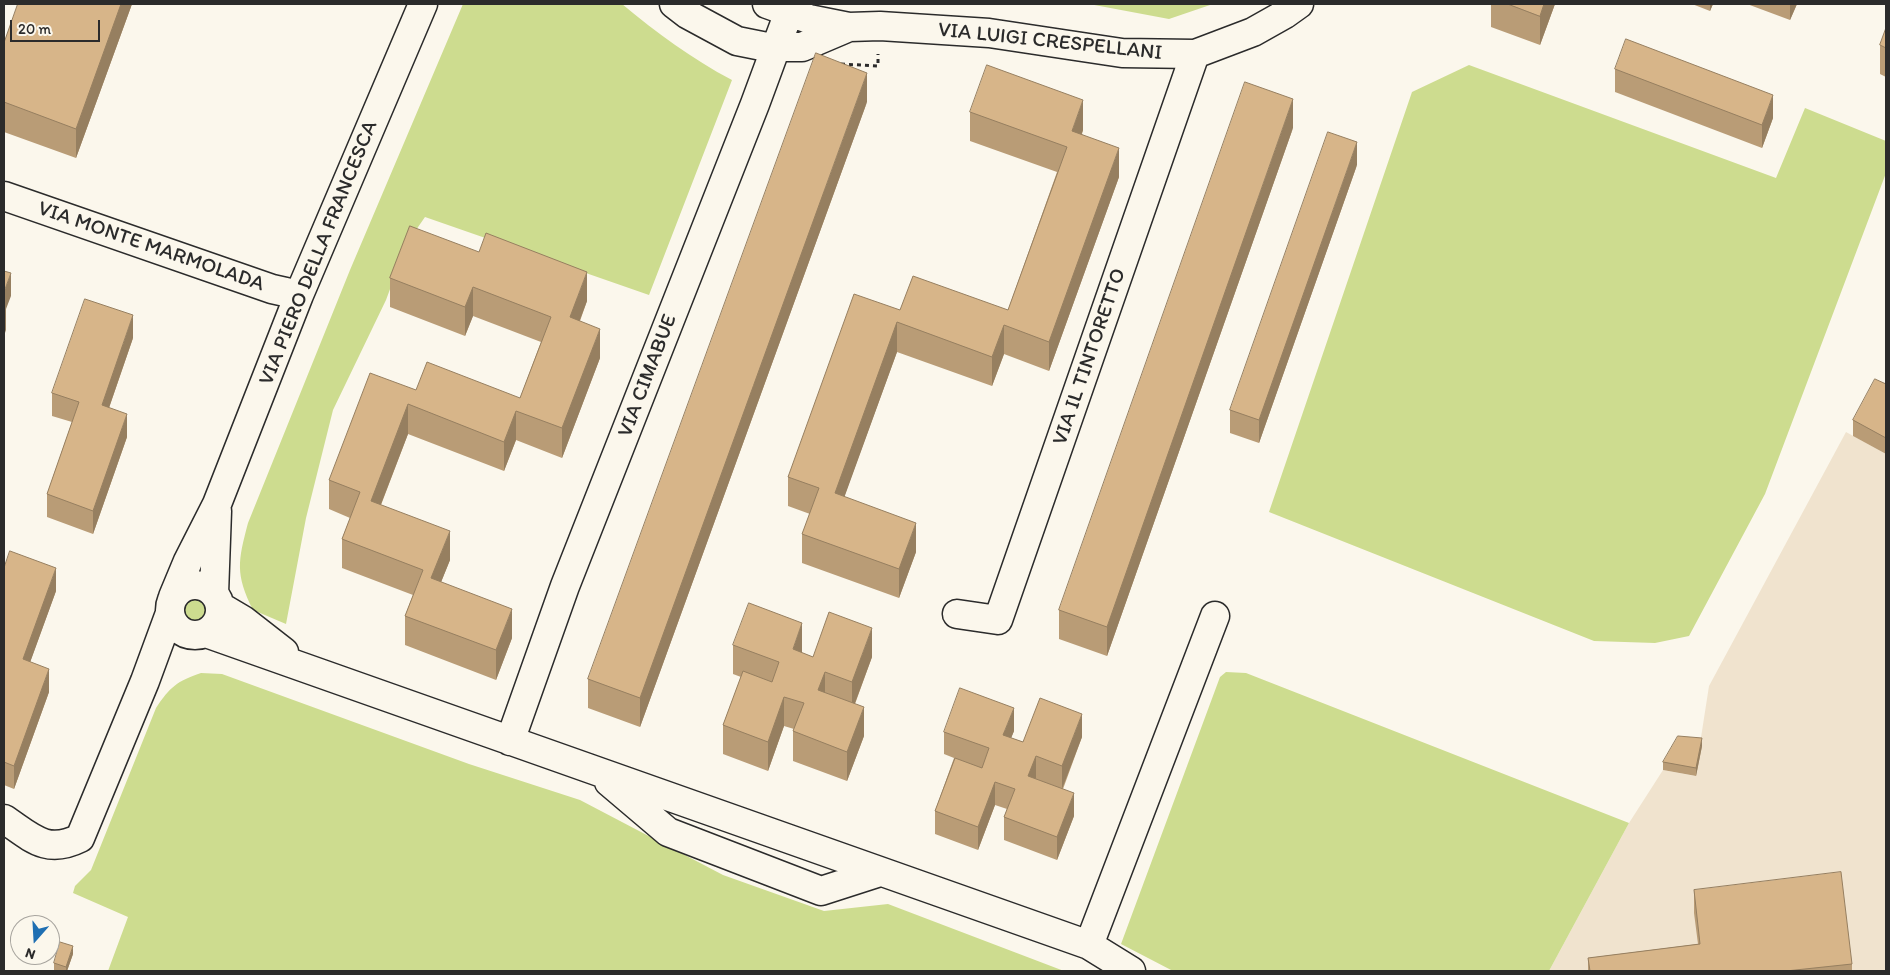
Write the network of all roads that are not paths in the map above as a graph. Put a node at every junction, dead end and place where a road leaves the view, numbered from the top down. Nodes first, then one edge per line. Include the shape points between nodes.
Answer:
1 (423, 4) edge
2 (674, 4) edge
3 (1298, 4) edge
4 (778, 8) edge
5 (849, 27) junction
6 (777, 47) junction
7 (1194, 54) junction
8 (4, 196) edge
9 (299, 295) junction
10 (217, 504) junction
11 (218, 600) junction
12 (172, 605) junction
13 (957, 614) dead end
14 (1215, 616) dead end
15 (199, 634) junction
16 (301, 666) junction
17 (145, 681) junction
18 (510, 741) junction
19 (596, 771) junction
20 (4, 819) edge
21 (880, 872) junction
22 (1089, 945) junction
23 (1131, 971) edge

1 - 9 street, VIA PIERO DELLA FRANCESCA
2 - 6 street, VIA LUIGI CRESPELLANI via 737,41
3 - 7 street, VIA LUIGI CRESPELLANI via 1253,32
4 - 5 street, VIA LUIGI CRESPELLANI via 809,19
4 - 6 street, VIA CIMABUE
5 - 6 street, VIA LUIGI CRESPELLANI via 802,47
5 - 7 street, VIA LUIGI CRESPELLANI via 880,26 989,34 1122,53
6 - 18 street, VIA CIMABUE via 565,586
7 - 13 street, VIA IL TINTORETTO via 998,620
8 - 9 street, VIA MONTE MARMOLADA via 272,289
9 - 10 street, VIA PIERO DELLA FRANCESCA
10 - 11 street, VIA PIERO DELLA FRANCESCA
10 - 12 street, VIA PIERO DELLA FRANCESCA via 188,560
11 - 12 street via 208,588 194,585 187,586
11 - 15 street, VIA PIERO DELLA FRANCESCA via 216,626
11 - 16 street
12 - 15 street via 178,628
12 - 17 street, VIA PIERO DELLA FRANCESCA
14 - 22 street
15 - 16 street
15 - 17 street, VIA PIERO DELLA FRANCESCA
16 - 18 street
17 - 20 street, VIA PIERO DELLA FRANCESCA via 80,838 66,845 41,844
18 - 19 street
19 - 21 street
19 - 21 street via 668,832 822,891
21 - 22 street
22 - 23 street

